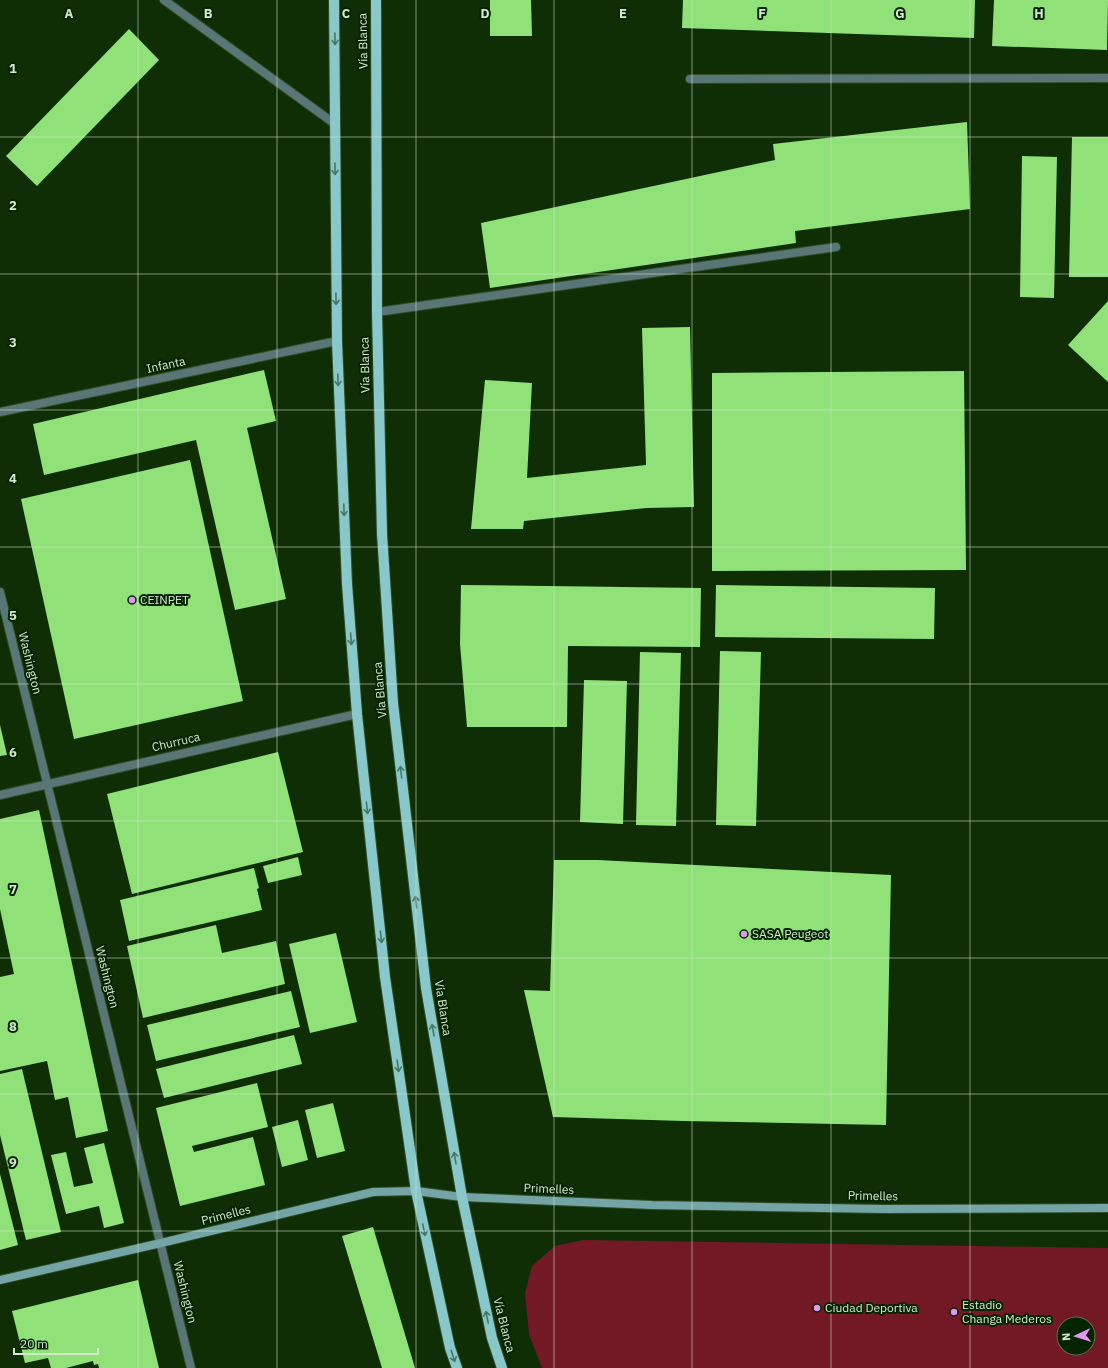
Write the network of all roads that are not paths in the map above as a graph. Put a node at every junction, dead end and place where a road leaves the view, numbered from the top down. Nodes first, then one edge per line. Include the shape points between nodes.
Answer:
1 (164, 0) edge
2 (334, 0) edge
3 (376, 0) edge
4 (1108, 78) edge
5 (690, 79) dead end
6 (335, 124) junction
7 (836, 246) dead end
8 (377, 312) junction
9 (337, 341) junction
10 (0, 412) edge
11 (0, 592) edge
12 (357, 714) junction
13 (47, 784) junction
14 (0, 795) edge
15 (416, 1192) junction
16 (462, 1197) junction
17 (1108, 1208) edge
18 (161, 1243) junction
19 (0, 1280) edge
20 (191, 1368) edge
21 (457, 1368) edge
22 (502, 1368) edge

1 - 6 street
2 -> 6 main road, Vía Blanca
3 - 8 main road, Vía Blanca
4 - 5 street
6 -> 9 main road, Vía Blanca
7 - 8 street
16 -> 8 main road, Vía Blanca via 426,988 393,703 382,534
9 - 10 street, Infanta
9 -> 12 main road, Vía Blanca via 347,584
11 - 13 street, Washington
12 - 13 street, Churruca
12 -> 15 main road, Vía Blanca via 386,978
13 - 14 street, Churruca
13 - 18 street, Washington
15 - 16 main road, Primelles
15 - 18 main road, Primelles via 373,1192
15 -> 21 main road, Vía Blanca via 450,1348
16 - 17 main road, Primelles via 652,1205 884,1209
22 -> 16 main road, Vía Blanca via 492,1338
18 - 19 main road, Primelles
18 - 20 street, Washington

